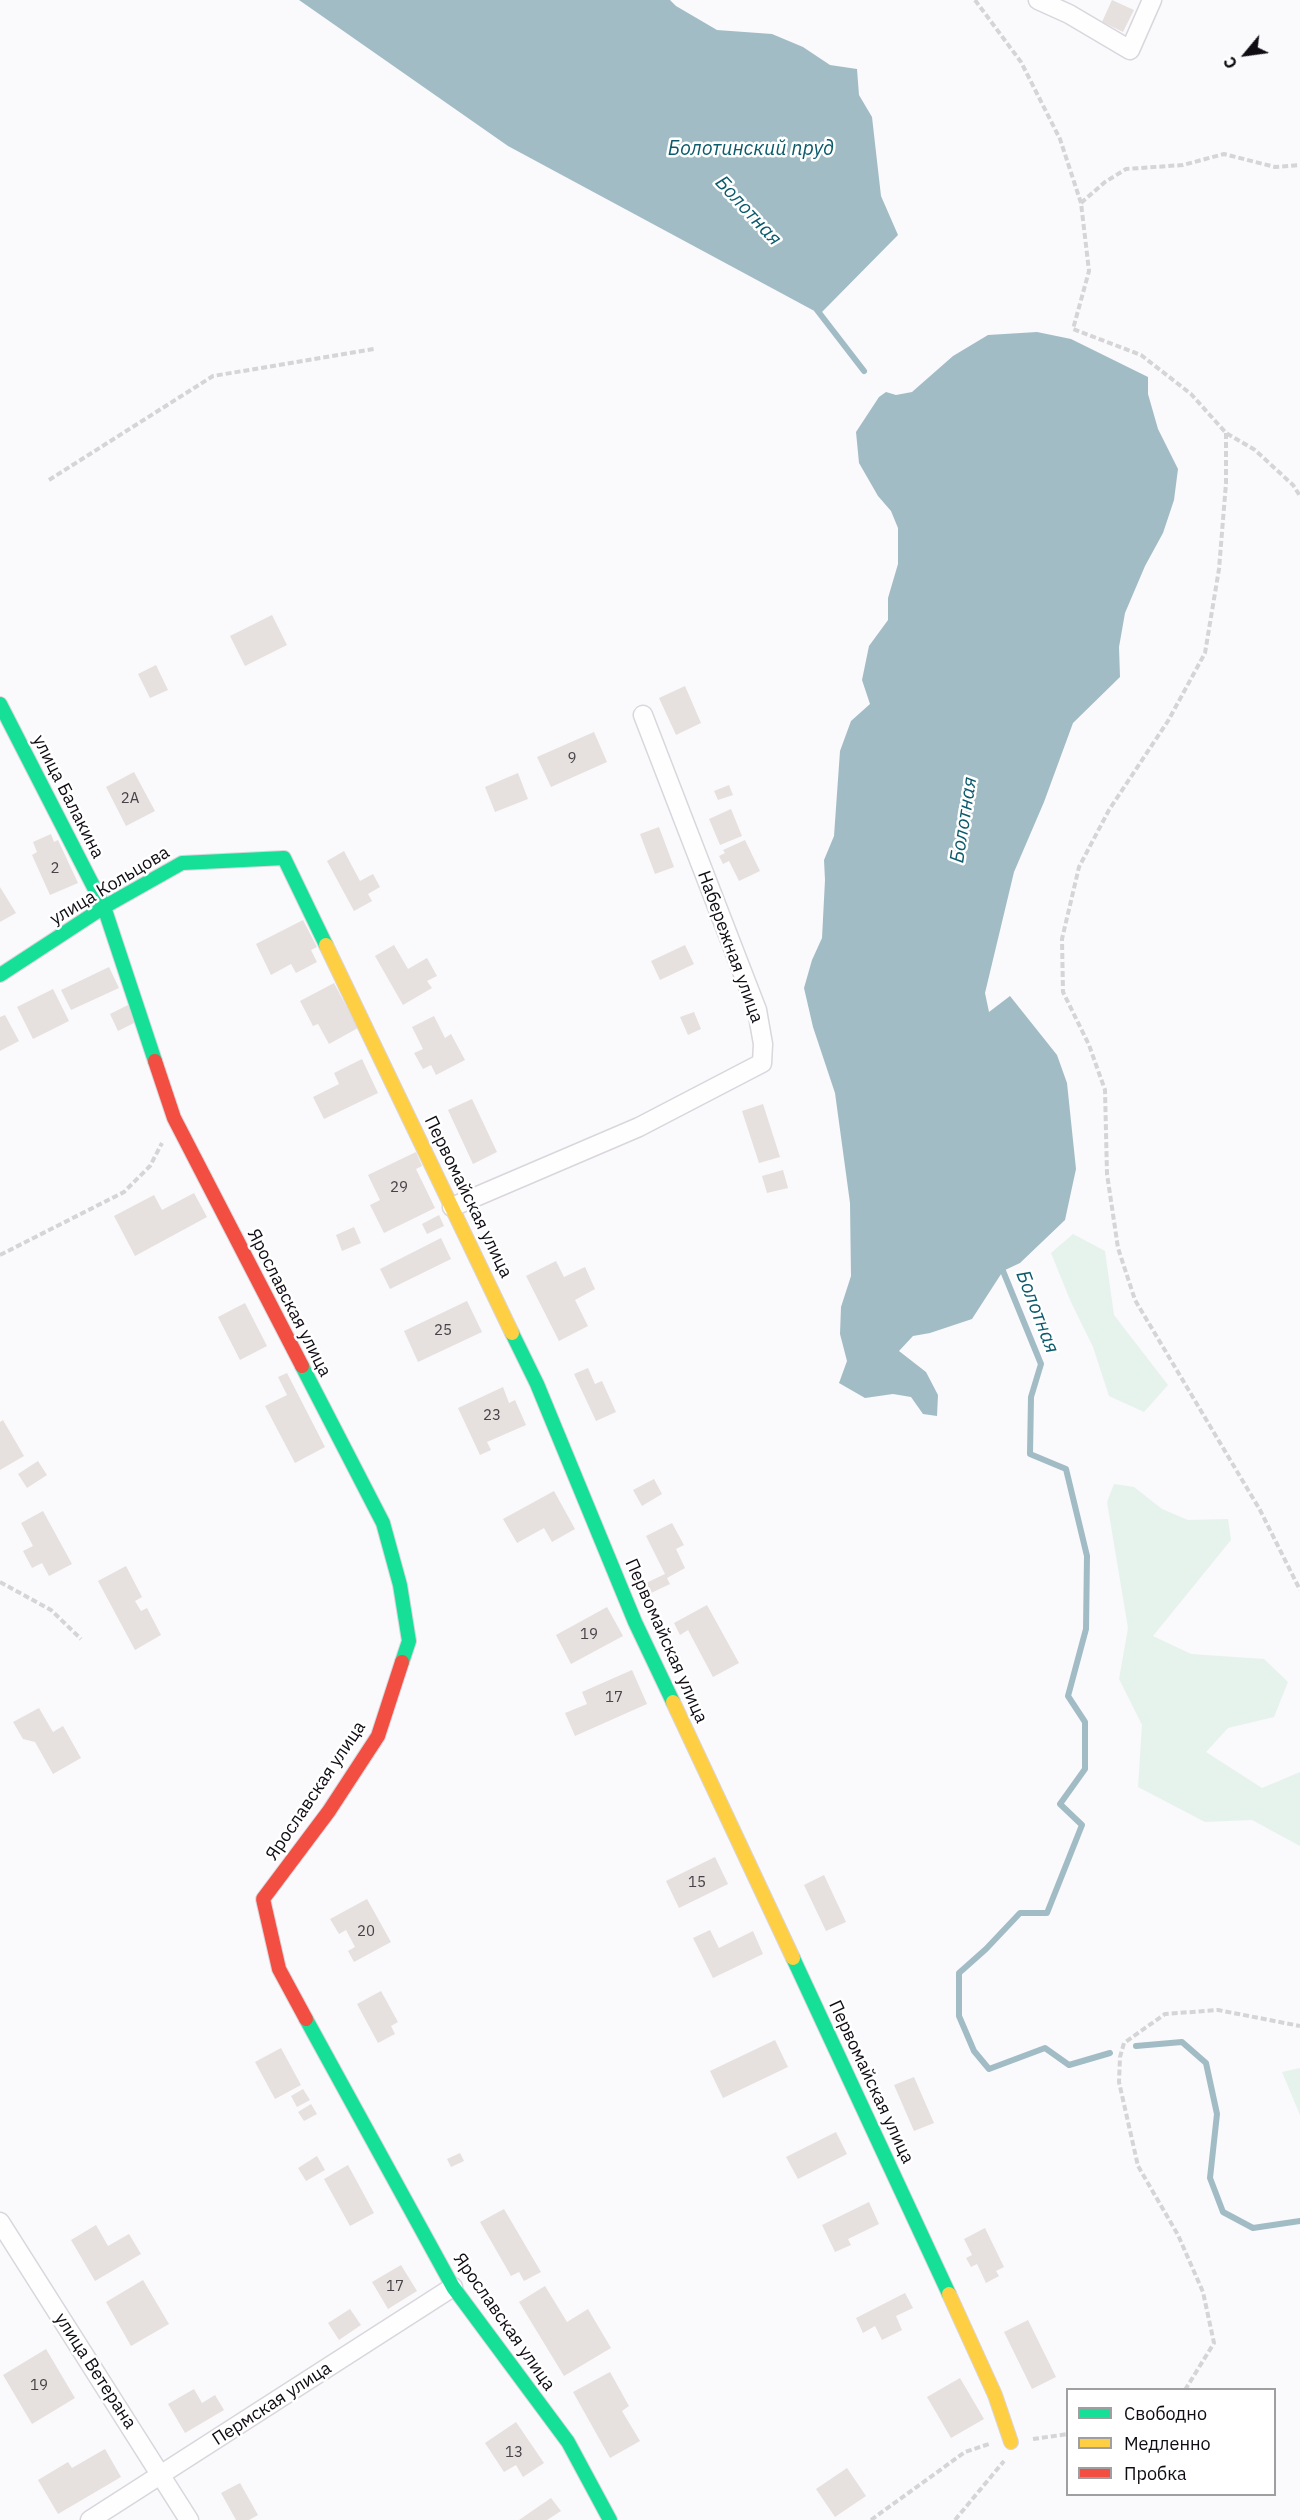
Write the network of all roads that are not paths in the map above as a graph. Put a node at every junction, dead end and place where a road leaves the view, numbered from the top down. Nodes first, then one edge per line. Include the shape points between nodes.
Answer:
1 (1038, 0) edge
2 (1152, 0) edge
3 (0, 705) edge
4 (643, 715) dead end
5 (284, 858) joint
6 (104, 907) junction
7 (0, 975) edge
8 (453, 1207) junction
9 (0, 2222) edge
10 (453, 2287) junction
11 (1011, 2442) road end
12 (162, 2475) junction
13 (90, 2520) edge
14 (189, 2520) edge
15 (610, 2520) edge

1 - 2 street via 1130,50
3 - 6 street, улица Балакина
4 - 8 street, Набережная улица via 757,1010 762,1064 639,1127
5 - 6 street, улица Кольцова via 182,863
5 - 8 street, Первомайская улица
6 - 7 street, улица Кольцова
6 - 10 street, Ярославская улица via 174,1118 383,1523 400,1585 409,1641 378,1736 329,1811 263,1899 279,1969
8 - 11 street, Первомайская улица via 537,1384 635,1622 990,2384
9 - 12 street, улица Ветерана
10 - 12 street, Пермская улица
10 - 15 street, Ярославская улица via 568,2442
12 - 13 street, Пермская улица
12 - 14 street, улица Ветерана

